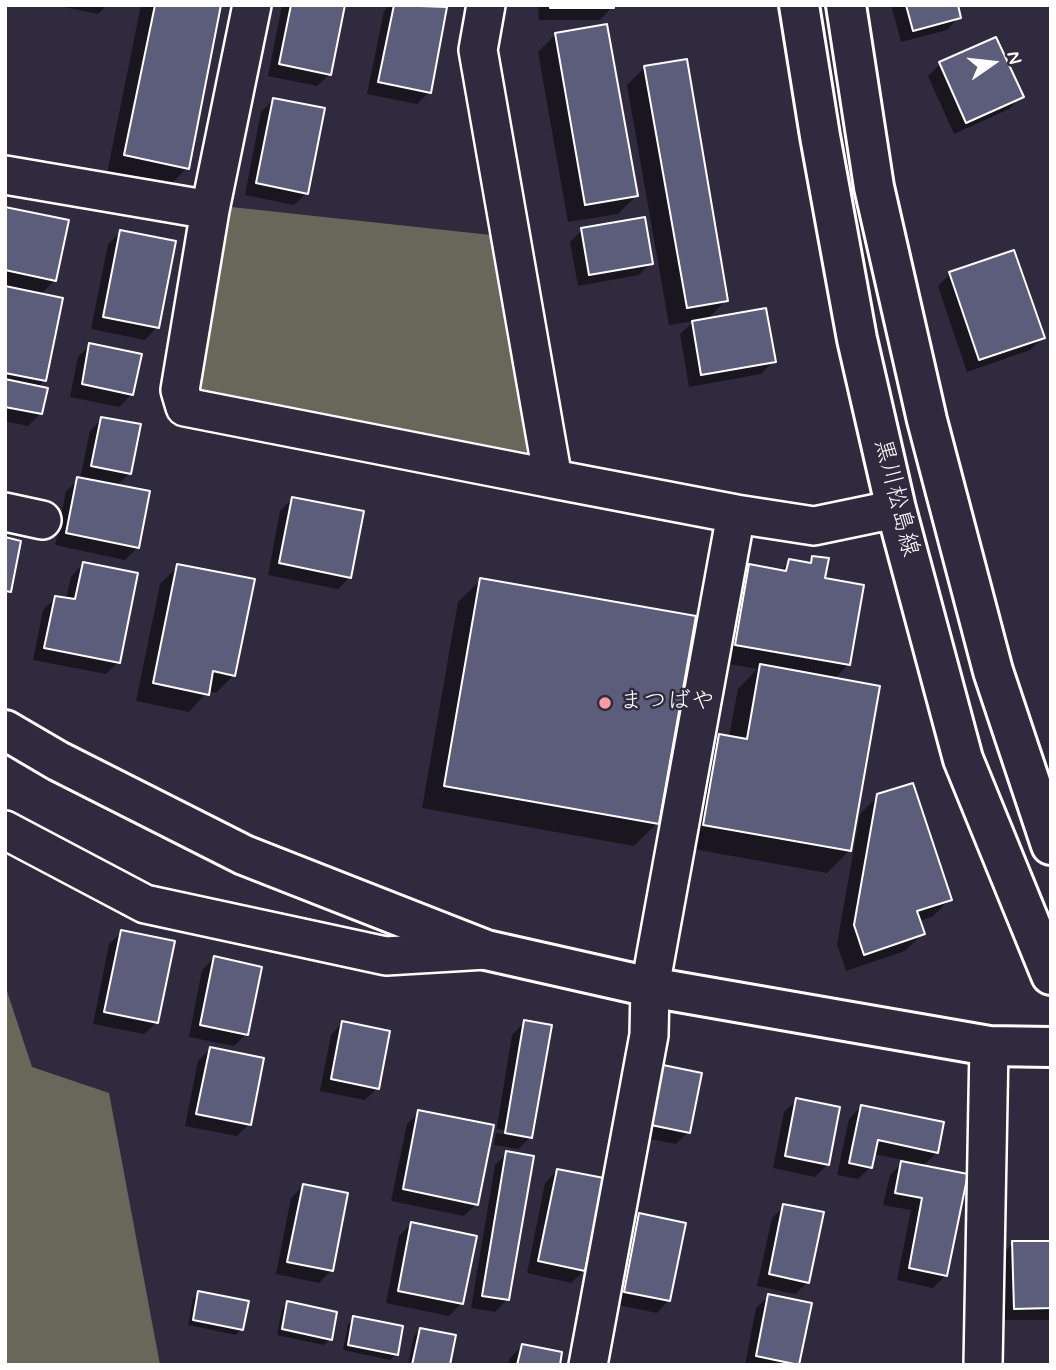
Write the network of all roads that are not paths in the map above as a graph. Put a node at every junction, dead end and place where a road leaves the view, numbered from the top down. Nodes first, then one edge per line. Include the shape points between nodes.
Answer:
1 (252, 5) edge
2 (486, 5) edge
3 (799, 5) edge
4 (846, 5) edge
5 (5, 175) edge
6 (210, 210) junction
7 (553, 479) junction
8 (896, 509) junction
9 (5, 512) edge
10 (736, 514) junction
11 (42, 520) dead end
12 (5, 730) edge
13 (5, 830) edge
14 (1051, 845) edge
15 (486, 950) junction
16 (1051, 975) edge
17 (650, 987) junction
18 (989, 1046) junction
19 (1051, 1046) edge
20 (589, 1365) edge
21 (983, 1365) edge

1 - 6 street
2 - 7 street via 478,50
3 - 8 main road, 黒川松島線 via 857,339
4 - 14 main road, 黒川松島線 via 874,187 927,421 993,671
5 - 6 street
6 - 7 street via 180,390 185,407
7 - 10 street
8 - 10 street via 814,526
8 - 16 main road, 黒川松島線 via 963,759
9 - 11 street
10 - 17 street
12 - 15 main road via 244,855
13 - 15 street via 145,904 386,956
15 - 17 main road
17 - 18 main road
17 - 20 street via 649,1035
18 - 19 main road
18 - 21 street

